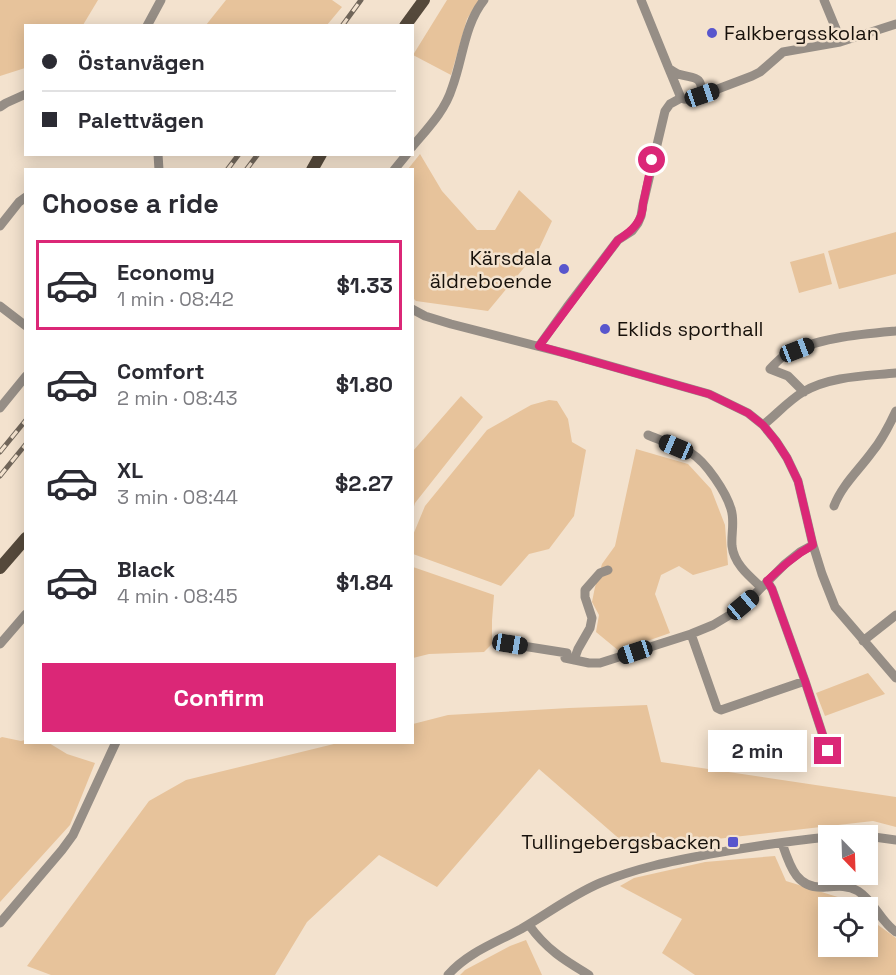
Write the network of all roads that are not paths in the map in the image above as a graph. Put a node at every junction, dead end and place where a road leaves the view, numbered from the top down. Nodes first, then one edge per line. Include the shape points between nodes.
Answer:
1 (162, 0) edge
2 (424, 0) edge
3 (484, 0) edge
4 (641, 0) edge
5 (824, 0) edge
6 (148, 24) edge
7 (406, 24) edge
8 (896, 24) edge
9 (840, 42) junction
10 (669, 69) junction
11 (24, 95) edge
12 (702, 95) junction
13 (681, 98) junction
14 (0, 107) edge
15 (414, 144) edge
16 (405, 156) edge
17 (396, 168) edge
18 (24, 198) edge
19 (0, 226) edge
20 (0, 306) edge
21 (414, 310) edge
22 (24, 324) edge
23 (896, 331) edge
24 (539, 346) junction
25 (896, 373) edge
26 (24, 378) edge
27 (804, 392) junction
28 (0, 408) edge
29 (896, 411) edge
30 (763, 425) junction
31 (648, 435) dead end
32 (834, 506) dead end
33 (24, 540) edge
34 (813, 545) junction
35 (0, 568) edge
36 (608, 570) dead end
37 (764, 584) junction
38 (896, 615) edge
39 (24, 616) edge
40 (691, 634) junction
41 (863, 641) junction
42 (0, 644) edge
43 (510, 644) dead end
44 (574, 660) junction
45 (896, 678) edge
46 (805, 681) junction
47 (115, 744) edge
48 (828, 751) dead end
49 (818, 838) edge
50 (878, 838) edge
51 (896, 840) edge
52 (782, 843) junction
53 (0, 923) edge
54 (528, 925) junction
55 (896, 932) edge
56 (448, 975) edge
57 (589, 975) edge

1 - 6 street
2 - 7 main road
3 - 15 street via 472,18 452,91
4 - 10 street
5 - 9 street
8 - 9 street
9 - 12 street via 783,52 752,76
10 - 12 street via 698,80
10 - 13 street
11 - 14 street
12 - 13 street via 690,100
13 - 24 street via 665,111 641,216 632,231 618,240
16 - 17 street
18 - 19 street
20 - 22 street
21 - 24 street via 451,324
23 - 27 street via 833,339 785,355 770,369 788,376
24 - 30 street via 709,394
25 - 27 street via 820,384
26 - 28 street
27 - 30 street
29 - 32 street via 875,450
30 - 34 street via 798,481
31 - 37 street via 689,453 710,471 731,509 735,558 746,572
33 - 35 main road
34 - 37 street
34 - 41 street via 835,607
36 - 44 street via 585,590 592,618
37 - 40 street via 733,613
37 - 46 street via 772,589
38 - 41 street
39 - 42 street
40 - 44 street via 600,663
40 - 46 street via 720,710
41 - 45 street
43 - 44 street via 567,653 566,658
46 - 48 street
47 - 53 street via 73,835
49 - 52 street
50 - 51 street
52 - 54 street via 634,870 598,884
52 - 55 street via 787,860 806,884 818,888 843,886 857,891
54 - 56 street via 475,952
54 - 57 street via 556,955

